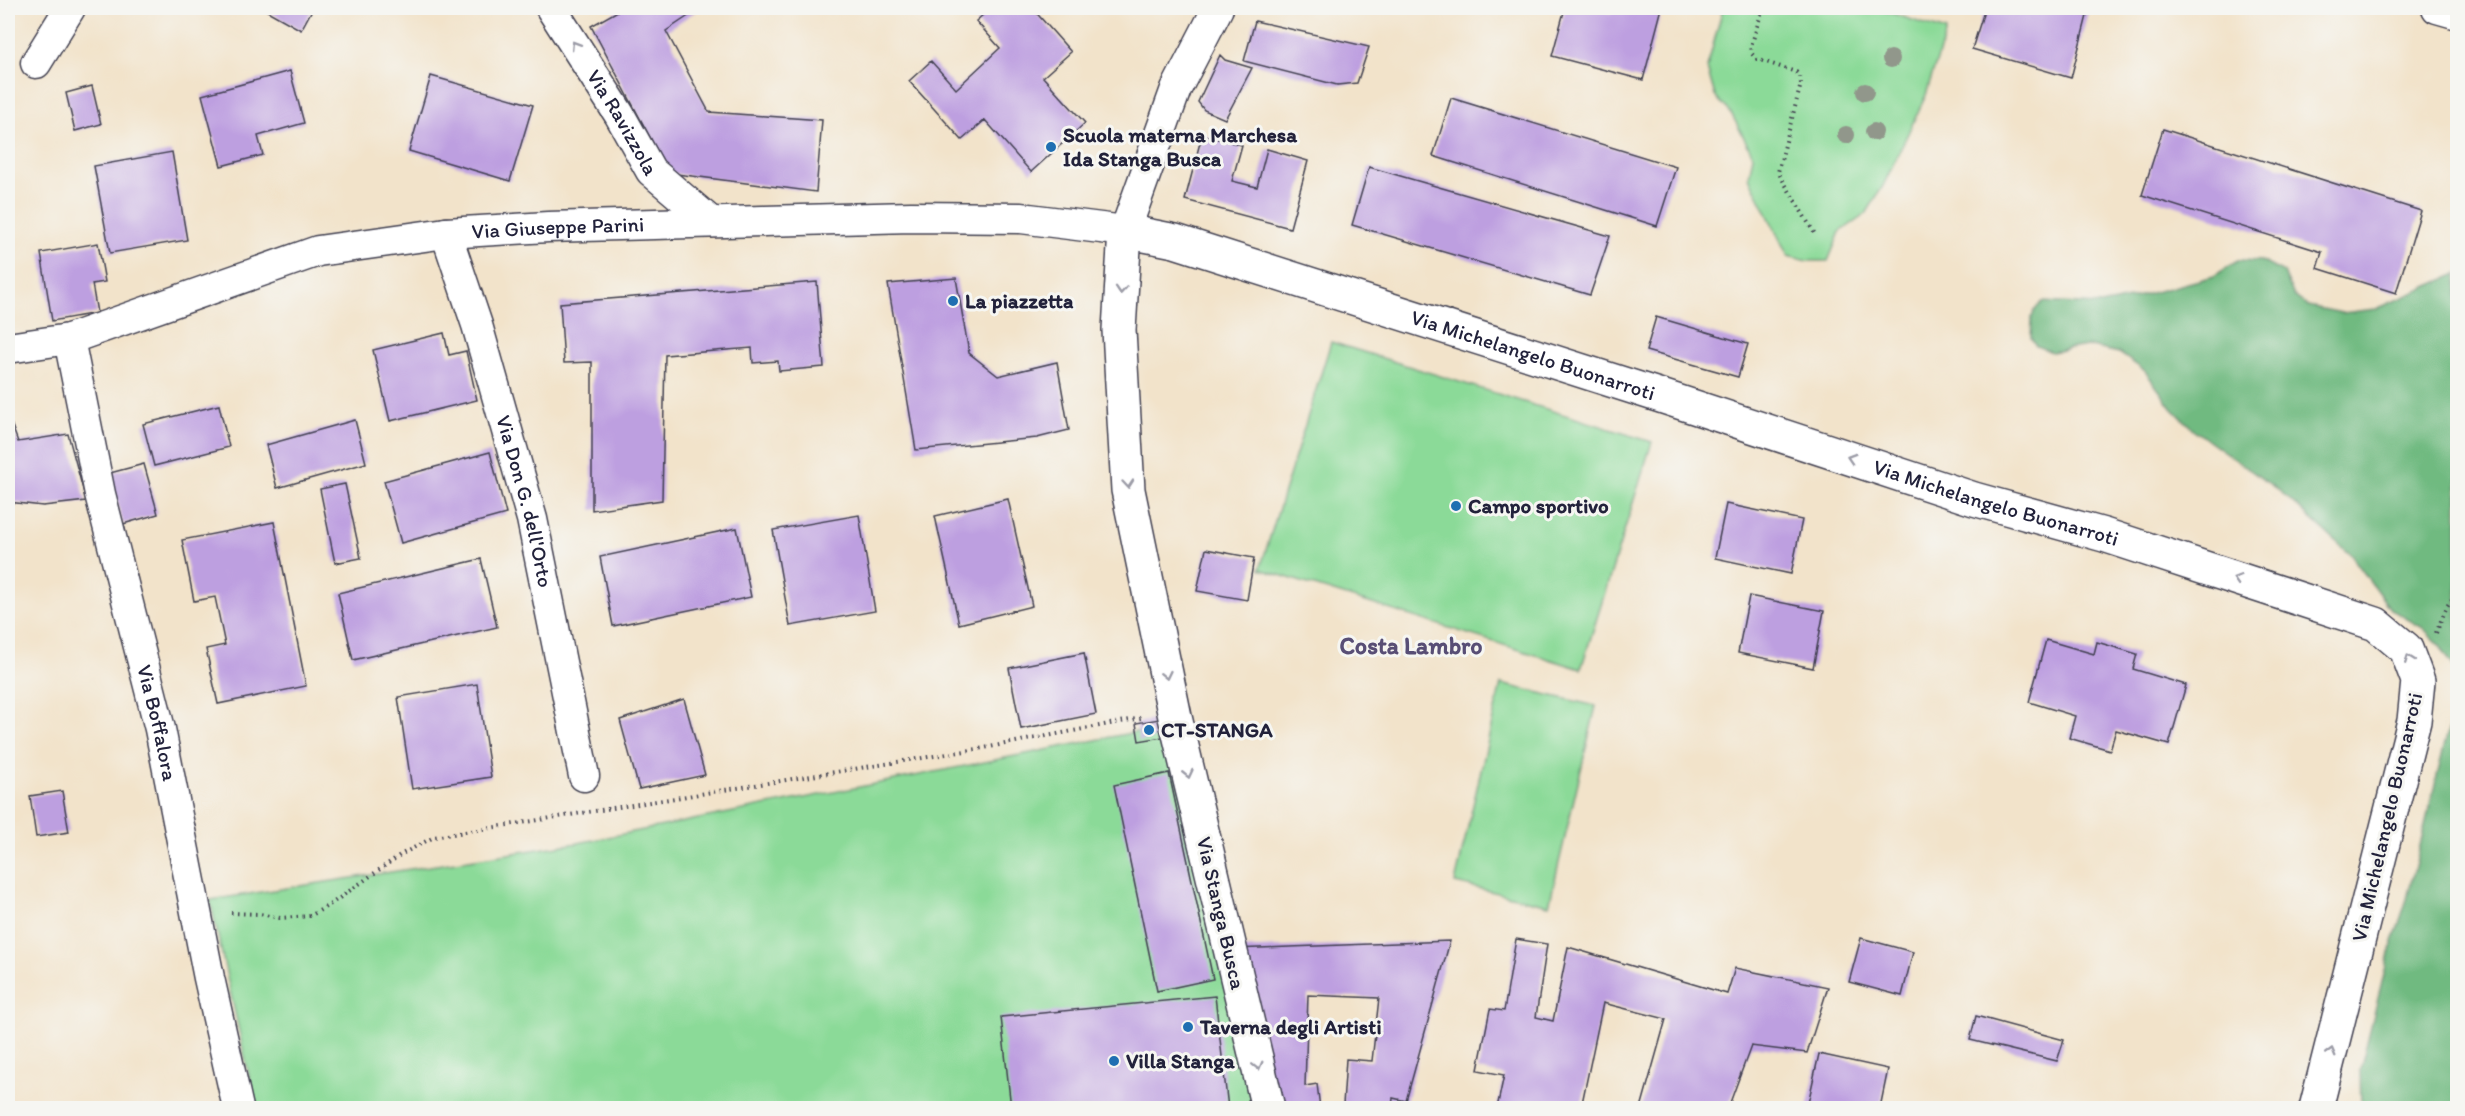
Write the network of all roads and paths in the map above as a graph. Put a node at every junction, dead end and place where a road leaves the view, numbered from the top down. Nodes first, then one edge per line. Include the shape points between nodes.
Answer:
1 (70, 8) edge
2 (551, 8) edge
3 (1218, 8) edge
4 (1763, 8) edge
5 (2437, 8) edge
6 (2457, 14) edge
7 (36, 63) dead end
8 (711, 222) junction
9 (1125, 231) junction
10 (446, 233) junction
11 (1816, 236) dead end
12 (69, 339) junction
13 (8, 348) edge
14 (1174, 714) junction
15 (584, 776) dead end
16 (196, 914) junction
17 (237, 1108) edge
18 (1268, 1108) edge
19 (2316, 1108) edge

1 - 7 street
8 -> 2 street, Via Ravizzola via 651,171
3 - 9 street via 1176,89
4 - 11 path via 1752,54 1796,72 1801,84 1778,172
5 - 6 street
8 - 9 street, Via Giuseppe Parini via 1022,218
8 - 10 street, Via Giuseppe Parini
9 -> 14 street, Via Stanga Busca via 1119,330 1128,490
19 -> 9 street, Via Michelangelo Buonarroti via 2414,721 2418,681 2406,649 2376,624 2104,535 1974,499 1175,241
10 - 12 street, Via Giuseppe Parini via 318,251
10 - 15 street, Via Don G. dell'Orto via 477,325 532,519
12 - 13 street, Via Giuseppe Parini
12 - 16 street, Via Boffalora via 100,494 160,729
14 - 16 path via 434,837 400,855 310,916
14 -> 18 street, Via Stanga Busca
16 - 17 street, Via Boffalora

